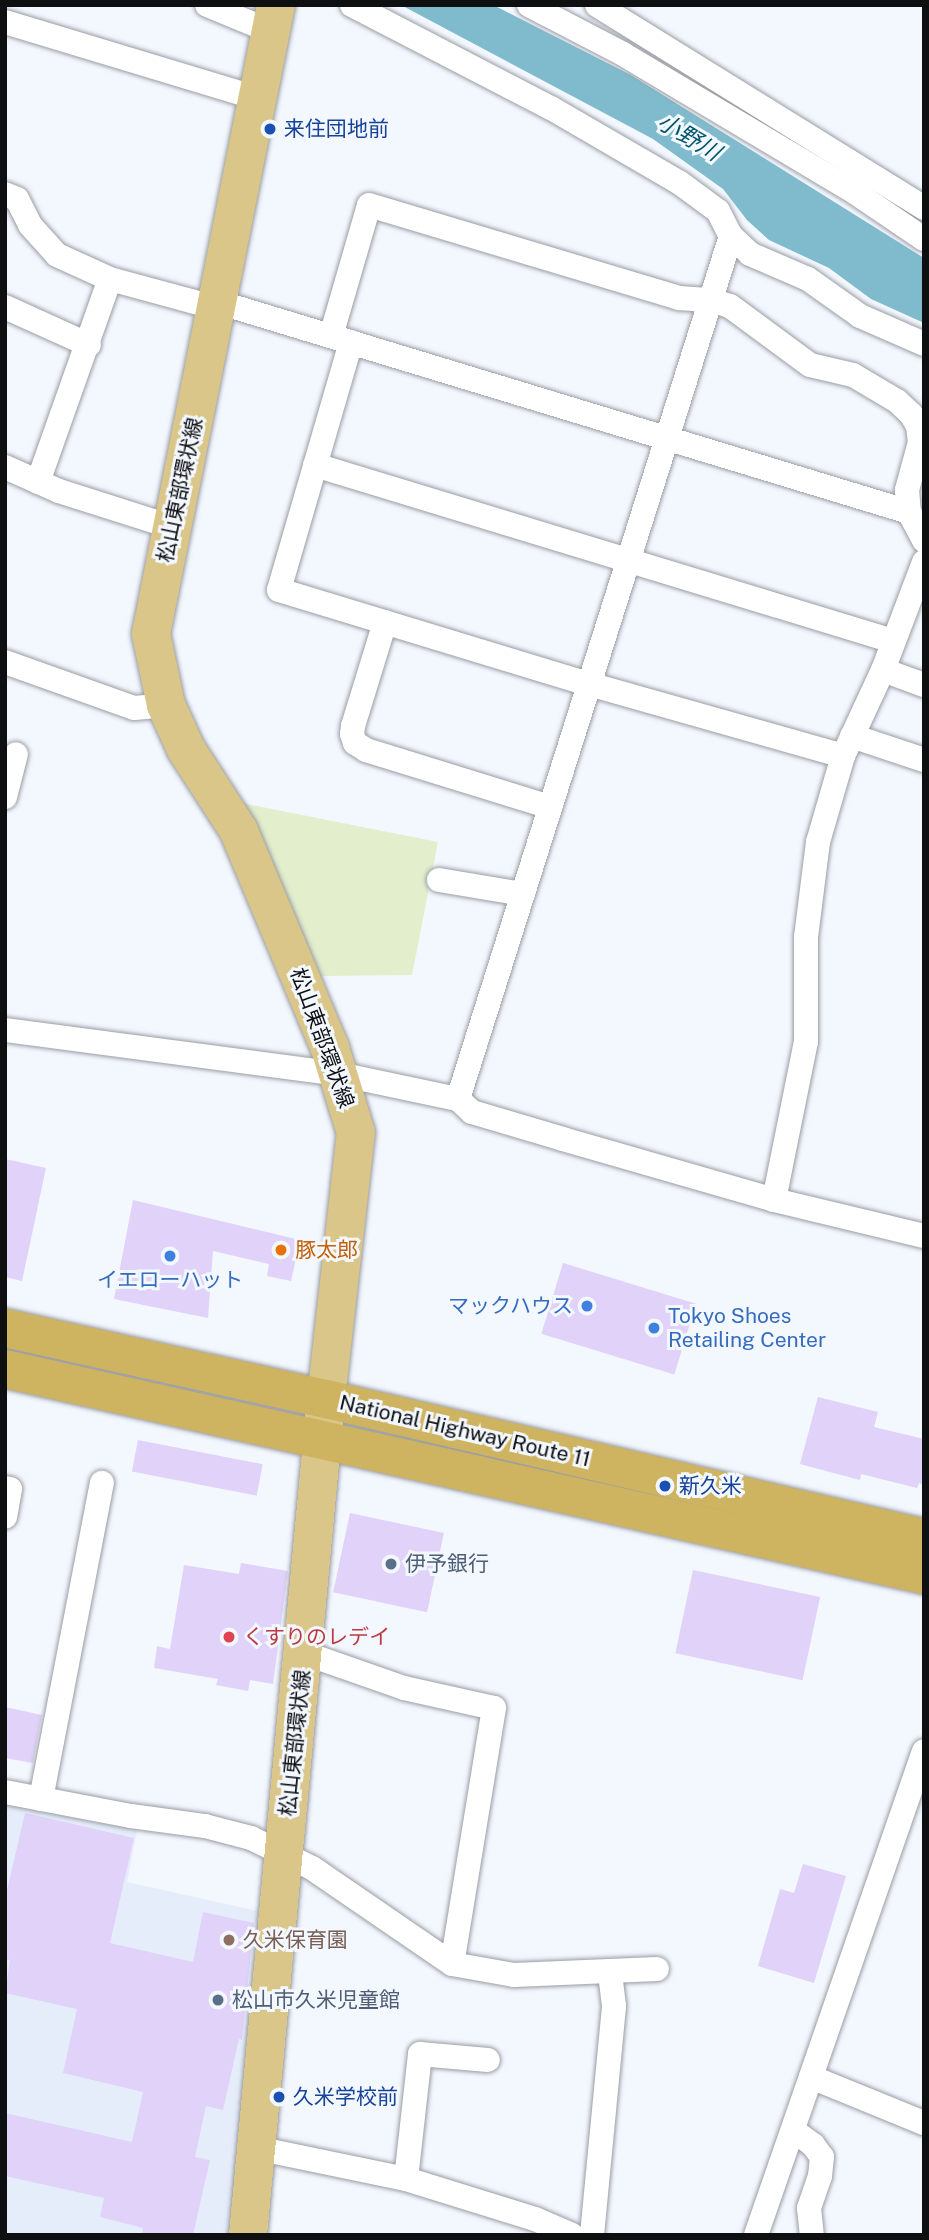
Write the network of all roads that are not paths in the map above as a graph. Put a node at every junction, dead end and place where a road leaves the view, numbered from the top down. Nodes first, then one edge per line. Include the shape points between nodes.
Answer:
1 (207, 5) edge
2 (352, 5) edge
3 (529, 5) edge
4 (597, 5) edge
5 (627, 13) edge
6 (273, 18) edge
7 (5, 22) edge
8 (256, 98) junction
9 (5, 194) edge
10 (924, 208) edge
11 (731, 236) junction
12 (924, 239) edge
13 (110, 279) junction
14 (711, 300) junction
15 (218, 305) junction
16 (5, 307) edge
17 (341, 339) junction
18 (924, 344) edge
19 (89, 345) junction
20 (667, 438) junction
21 (316, 466) junction
22 (5, 467) edge
23 (38, 482) junction
24 (909, 512) junction
25 (172, 527) junction
26 (924, 540) edge
27 (628, 561) junction
28 (924, 562) edge
29 (385, 622) junction
30 (893, 641) junction
31 (5, 662) edge
32 (883, 670) junction
33 (589, 684) junction
34 (924, 685) edge
35 (166, 705) junction
36 (848, 746) junction
37 (16, 754) dead end
38 (924, 760) edge
39 (5, 797) edge
40 (550, 807) junction
41 (439, 880) dead end
42 (523, 894) junction
43 (5, 1030) edge
44 (339, 1074) junction
45 (458, 1099) junction
46 (774, 1200) junction
47 (924, 1236) edge
48 (5, 1328) edge
49 (5, 1369) edge
50 (326, 1399) junction
51 (324, 1440) junction
52 (102, 1483) dead end
53 (5, 1488) edge
54 (5, 1517) edge
55 (924, 1538) edge
56 (924, 1575) edge
57 (303, 1653) junction
58 (923, 1753) edge
59 (5, 1792) edge
60 (41, 1799) junction
61 (915, 1806) edge
62 (284, 1853) junction
63 (452, 1964) junction
64 (657, 1969) dead end
65 (610, 1972) junction
66 (488, 2060) dead end
67 (811, 2077) junction
68 (924, 2123) edge
69 (794, 2131) junction
70 (256, 2148) junction
71 (406, 2179) junction
72 (248, 2235) edge
73 (572, 2235) edge
74 (592, 2235) edge
75 (756, 2235) edge
76 (812, 2235) edge

1 - 6 street
2 - 11 street via 551,108 680,183 718,211
3 - 12 street via 623,54 856,193
4 - 5 street
5 - 10 street
6 - 8 main road, 松山東部環状線
7 - 8 street
8 - 15 main road, 松山東部環状線
9 - 13 street via 17,199 30,225 57,255
11 - 14 street
11 - 18 street via 750,254 808,279 860,316
13 - 15 street
13 - 19 street
14 - 17 street via 679,299 369,205
14 - 20 street
14 - 24 street via 730,306 810,365 853,375 911,414 920,442 907,490
15 - 17 street
15 - 25 main road, 松山東部環状線
16 - 19 street
17 - 20 street
17 - 21 street
19 - 23 street
20 - 24 street
20 - 27 street
21 - 27 street
21 - 29 street via 279,590
22 - 23 street
23 - 25 street
24 - 26 street
25 - 35 main road, 松山東部環状線 via 151,634
27 - 30 street
27 - 33 street
28 - 30 street
29 - 33 street
29 - 40 street via 354,726 355,743
30 - 32 street
31 - 35 street via 134,708
32 - 34 street
32 - 36 street
33 - 36 street
33 - 40 street
35 - 44 main road, 松山東部環状線 via 186,749 239,831
36 - 38 street
36 - 46 street via 818,842 806,937 806,1042
37 - 39 street
40 - 42 street
41 - 42 street
42 - 45 street
43 - 44 street
44 - 45 street
44 - 50 main road, 松山東部環状線 via 356,1133
45 - 46 street via 472,1112
46 - 47 street
48 - 50 highway, National Highway Route 11
49 - 51 highway, National Highway Route 11
50 - 51 main road, 松山東部環状線
50 - 55 highway, National Highway Route 11
51 - 56 highway, National Highway Route 11
51 - 57 main road, 松山東部環状線
52 - 60 street
53 - 54 street via 10,1489
57 - 62 main road, 松山東部環状線
57 - 63 street via 404,1688 494,1708
58 - 61 street
59 - 60 street
60 - 62 street via 205,1826 251,1838
61 - 67 street
62 - 63 street
62 - 70 main road, 松山東部環状線
63 - 65 street via 514,1976
64 - 65 street
65 - 74 street via 614,2006
66 - 71 street via 421,2053
67 - 68 street
67 - 69 street
69 - 75 street
69 - 76 street via 822,2157 809,2208
70 - 71 street
70 - 72 main road, 松山東部環状線
71 - 73 street

